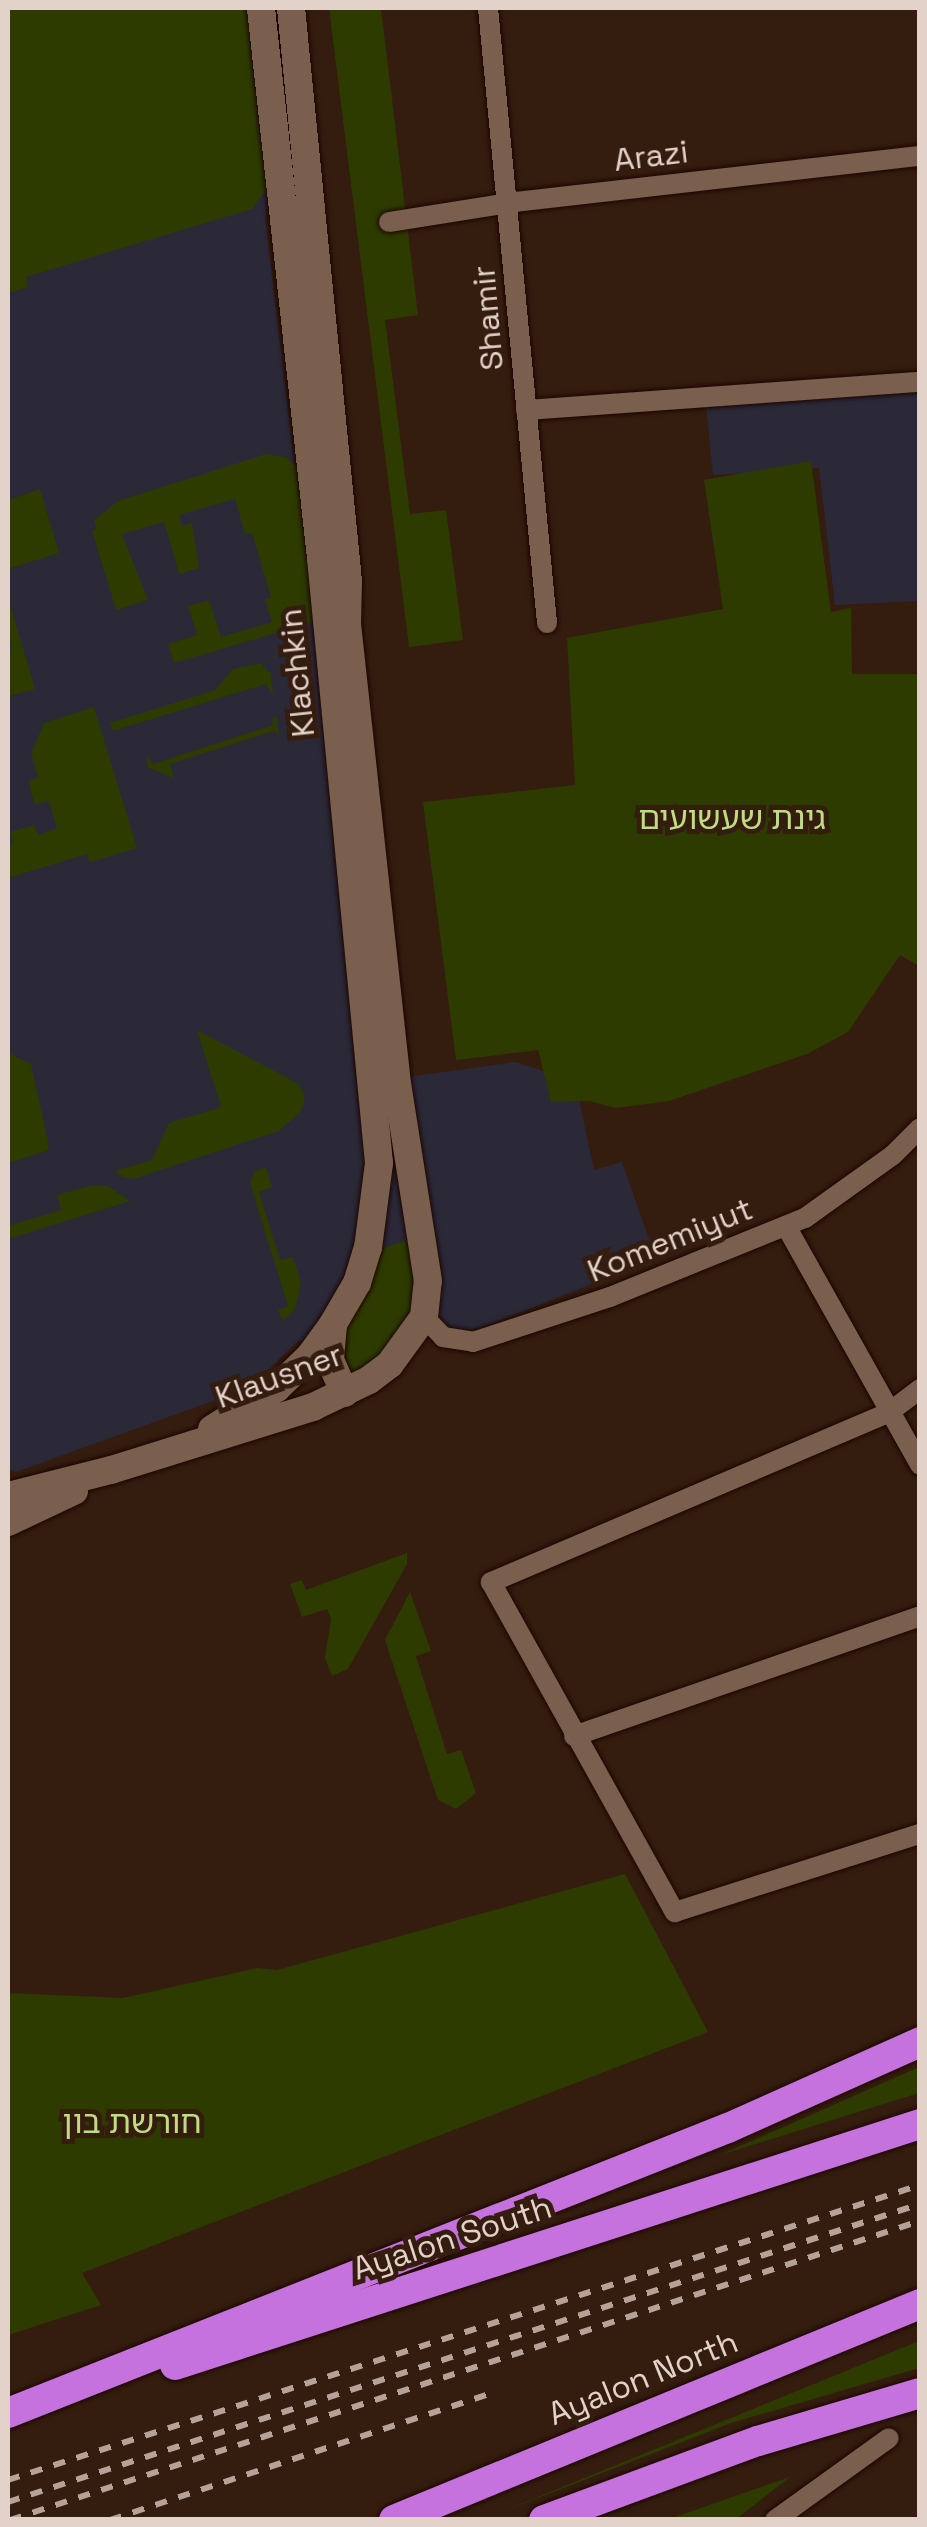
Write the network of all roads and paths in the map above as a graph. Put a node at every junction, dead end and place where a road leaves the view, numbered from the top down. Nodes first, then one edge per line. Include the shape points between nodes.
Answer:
1 (261, 8) edge
2 (291, 8) edge
3 (488, 8) edge
4 (920, 156) edge
5 (508, 203) junction
6 (390, 222) dead end
7 (920, 382) edge
8 (526, 410) junction
9 (547, 623) dead end
10 (920, 1128) edge
11 (786, 1226) junction
12 (422, 1236) junction
13 (368, 1248) junction
14 (424, 1317) junction
15 (333, 1324) junction
16 (920, 1389) edge
17 (345, 1393) junction
18 (890, 1412) junction
19 (189, 1443) junction
20 (920, 1464) edge
21 (111, 1470) junction
22 (8, 1496) edge
23 (8, 1522) edge
24 (920, 1616) edge
25 (574, 1736) junction
26 (920, 1834) edge
27 (920, 2042) edge
28 (920, 2124) edge
29 (920, 2304) edge
30 (920, 2393) edge
31 (8, 2416) edge
32 (889, 2438) dead end
33 (394, 2520) edge
34 (544, 2520) edge
35 (775, 2520) edge

1 - 13 street, Klachkin via 372,1063 380,1162
2 - 12 street, Klachkin via 349,644 397,1084
3 - 5 street, Shamir
4 - 5 street, Arazi
5 - 6 street, Arazi
5 - 8 street, Shamir
7 - 8 street
8 - 9 street, Shamir
10 - 11 street, Komemiyut via 842,1194
11 - 14 street, Komemiyut via 489,1340 443,1337
11 - 18 street
12 - 13 street via 399,1235
12 - 14 street, Klachkin
13 - 15 street, Klachkin
14 - 17 street, Klausner via 390,1364
15 - 17 street via 330,1360
15 - 19 street, Klausner via 277,1388
16 - 18 street
17 - 19 street, Klausner
18 - 20 street
18 - 25 street via 491,1582
19 - 21 street, Klausner
21 - 22 street, Klausner
21 - 23 street, Klausner
24 - 25 street
25 - 26 street via 675,1912
27 - 31 highway via 728,2128
28 - 31 highway, Ayalon South
29 - 33 highway, Ayalon North
30 - 34 highway via 809,2424
32 - 35 street

